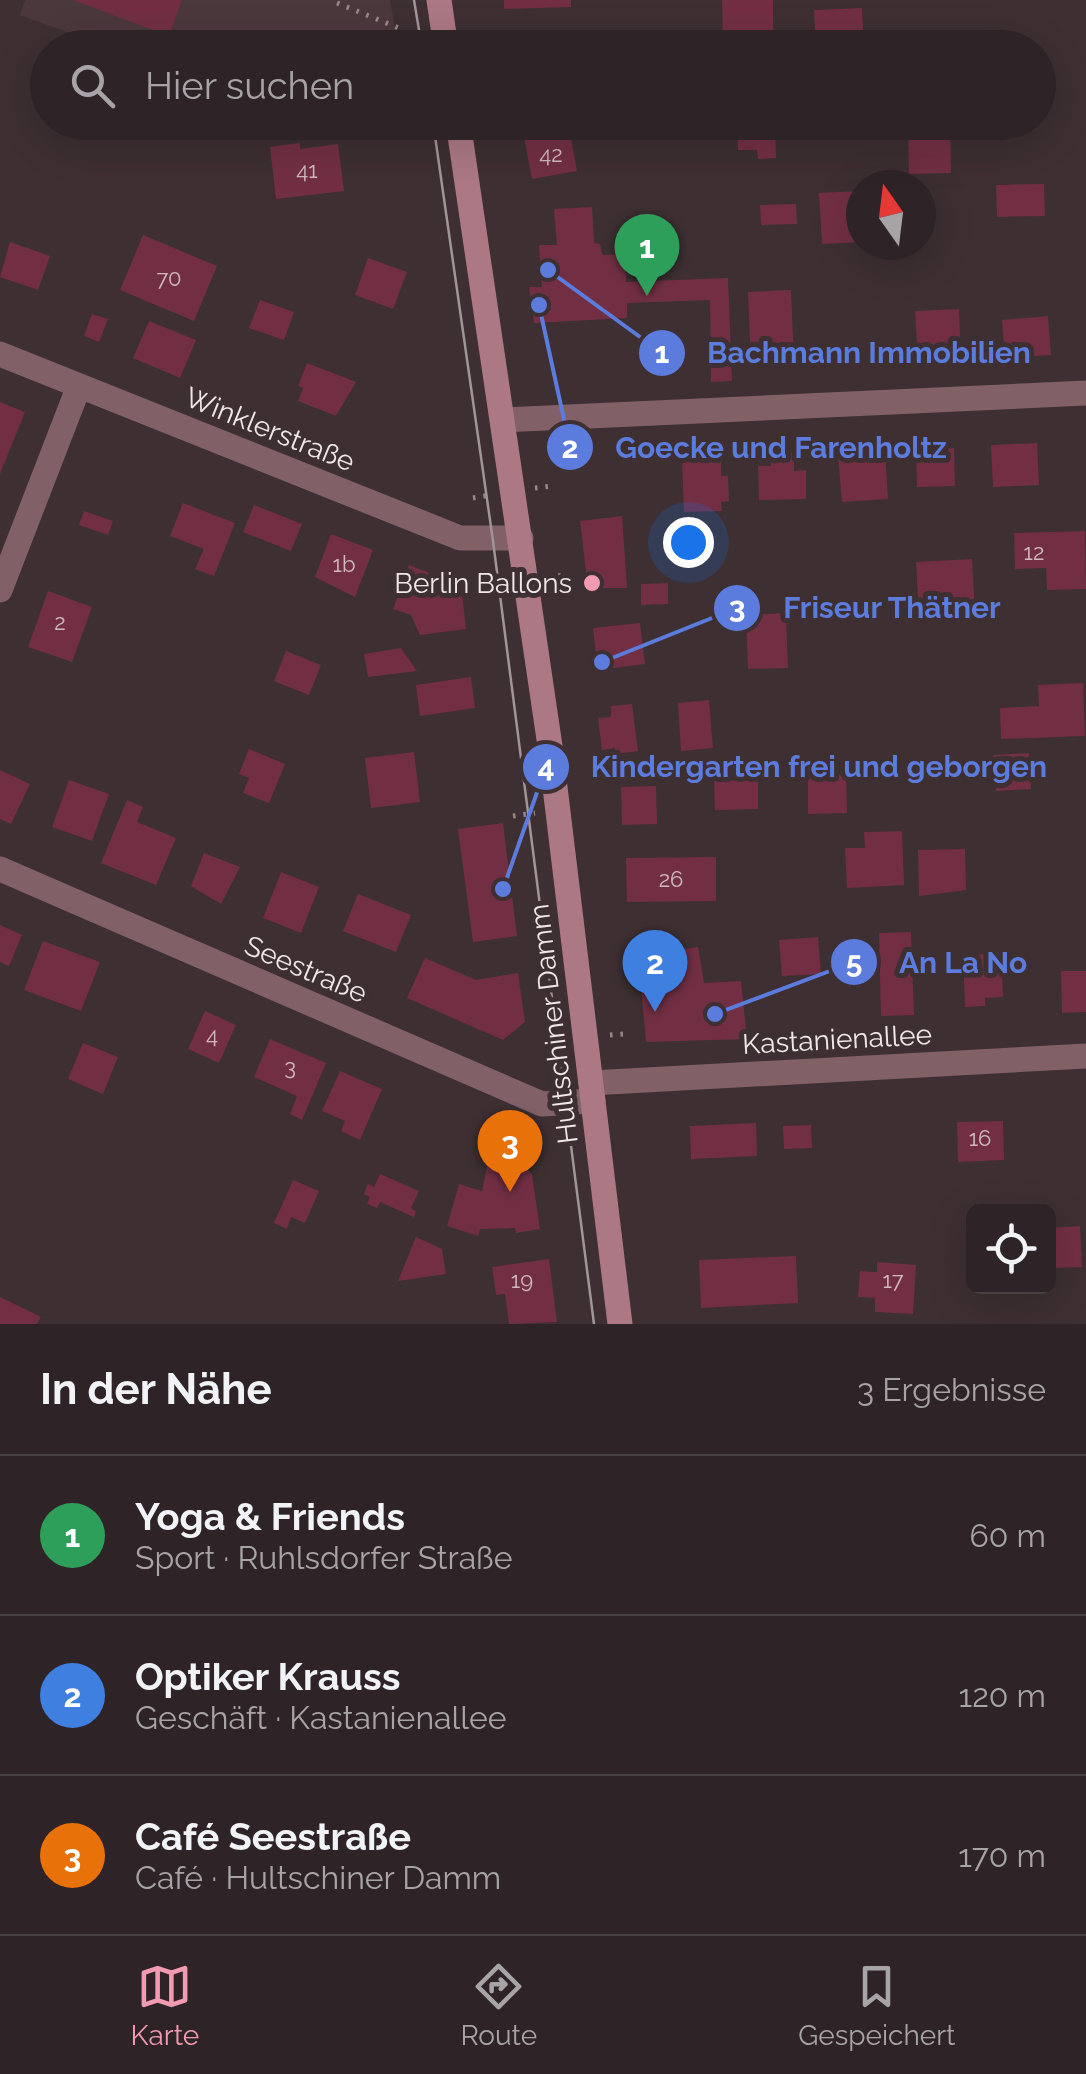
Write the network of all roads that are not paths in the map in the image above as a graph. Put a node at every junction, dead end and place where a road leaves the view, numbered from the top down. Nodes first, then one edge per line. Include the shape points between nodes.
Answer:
1 (439, 0) edge
2 (443, 30) edge
3 (461, 140) edge
4 (0, 354) edge
5 (79, 386) junction
6 (1086, 393) edge
7 (503, 420) junction
8 (521, 538) junction
9 (0, 590) edge
10 (0, 870) edge
11 (1086, 1056) edge
12 (592, 1092) junction
13 (620, 1324) edge

1 - 2 main road
3 - 7 main road, Hultschiner Damm
4 - 5 street, Winklerstraße
5 - 8 street, Winklerstraße via 460,538
5 - 9 street
6 - 7 street
7 - 8 main road, Hultschiner Damm
8 - 12 main road, Hultschiner Damm
10 - 12 street, Seestraße via 542,1104
11 - 12 street, Kastanienallee
12 - 13 main road, Hultschiner Damm

